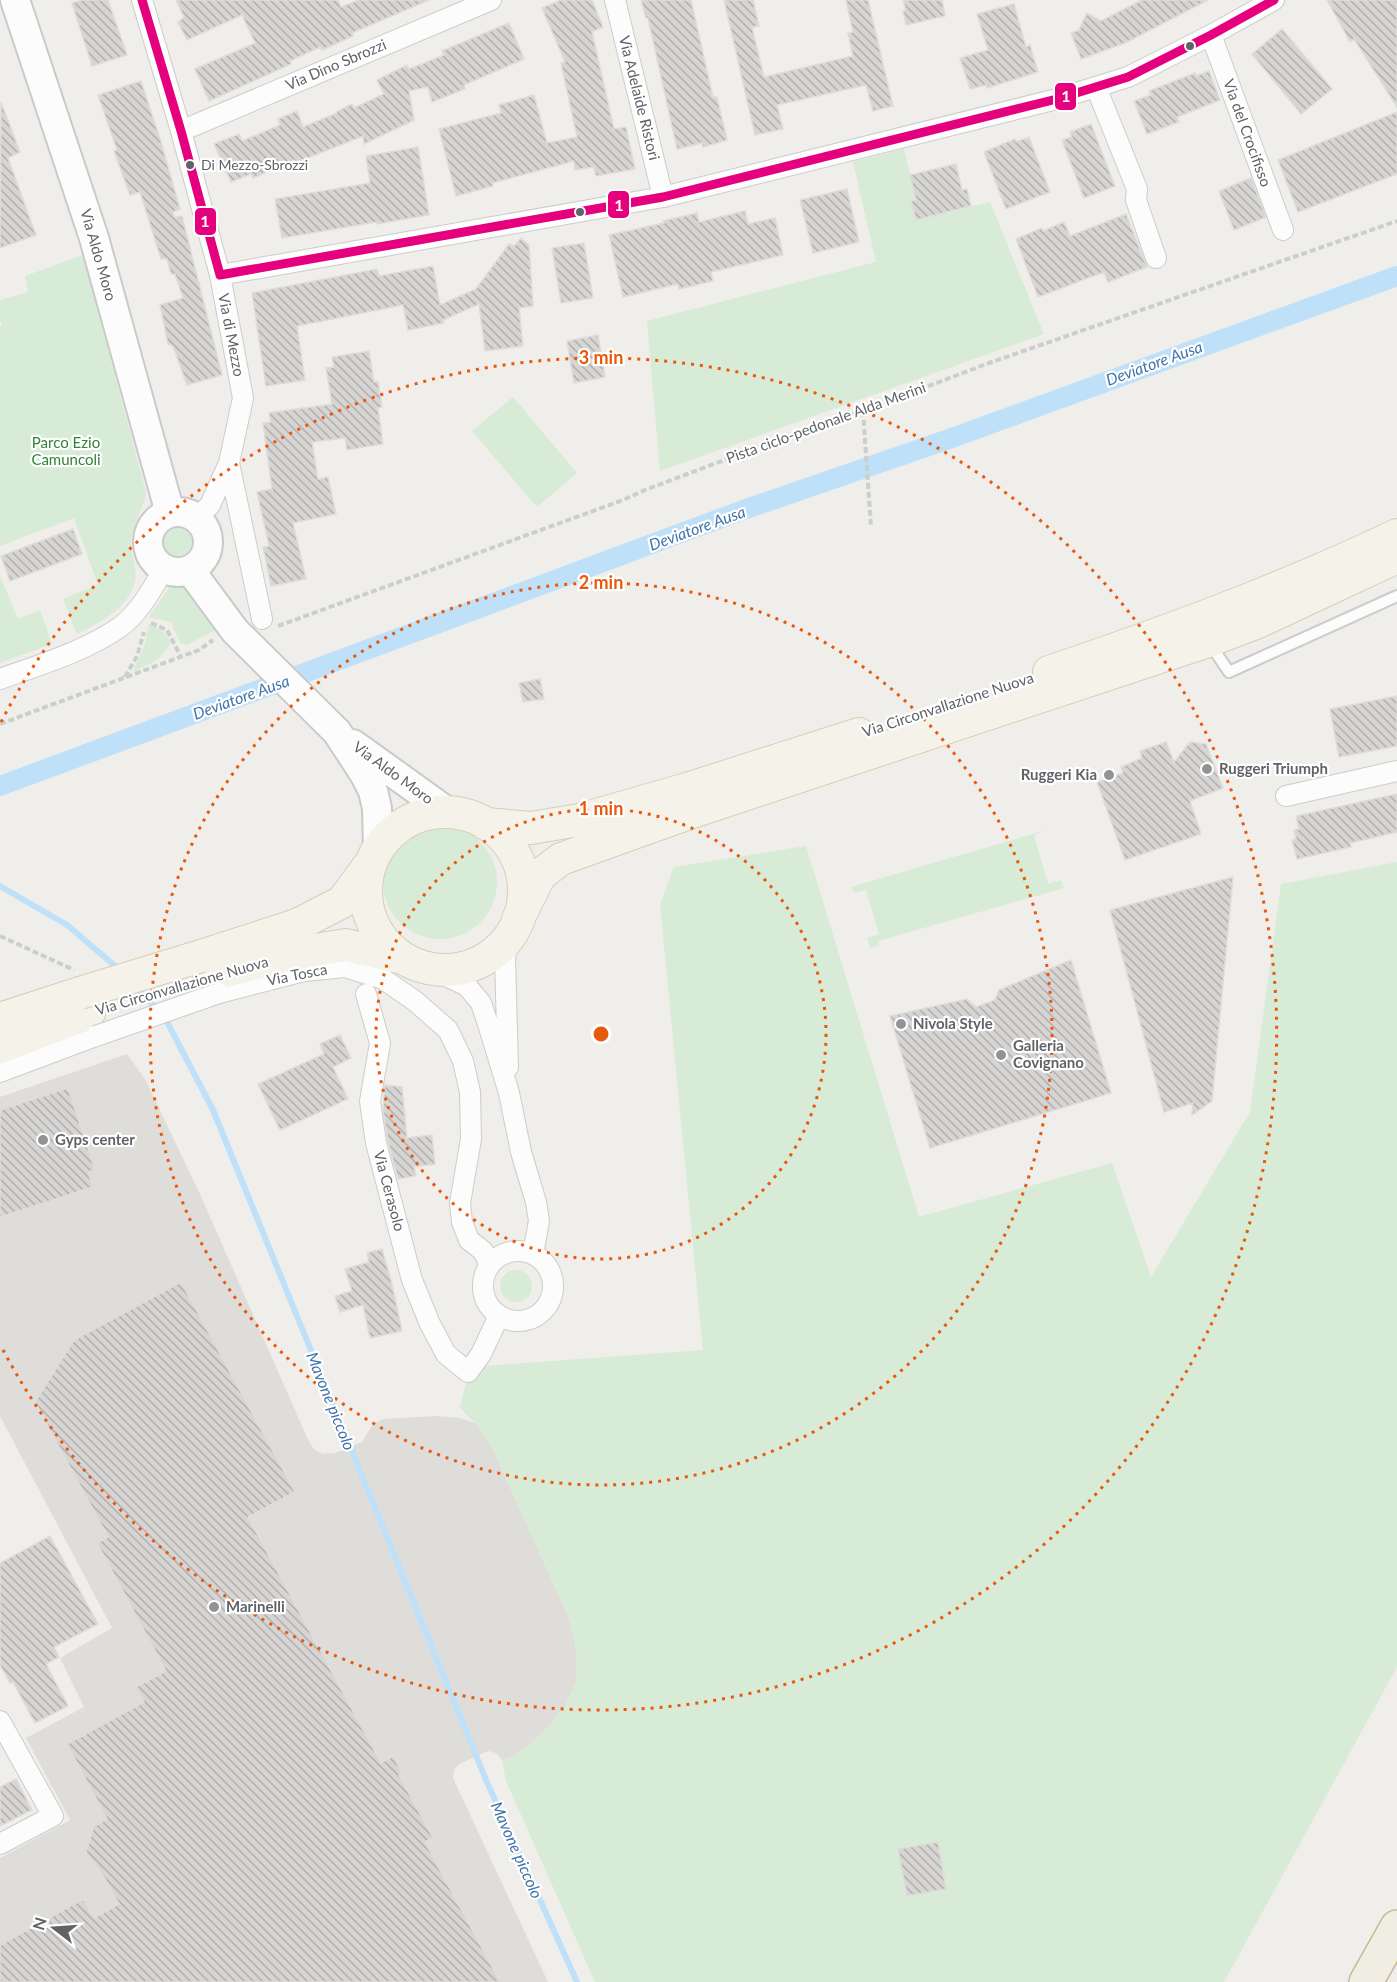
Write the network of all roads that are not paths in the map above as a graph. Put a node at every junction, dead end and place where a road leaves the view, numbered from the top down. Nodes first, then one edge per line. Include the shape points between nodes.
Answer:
1 (15, 0) edge
2 (142, 0) edge
3 (491, 0) edge
4 (615, 0) edge
5 (1274, 0) edge
6 (1211, 35) junction
7 (1095, 87) junction
8 (181, 131) junction
9 (663, 197) junction
10 (1283, 230) dead end
11 (1156, 258) dead end
12 (220, 275) junction
13 (229, 463) junction
14 (170, 513) junction
15 (197, 518) junction
16 (1397, 535) edge
17 (1397, 557) edge
18 (177, 569) junction
19 (1397, 596) edge
20 (262, 619) road end
21 (1208, 641) junction
22 (0, 679) edge
23 (337, 732) junction
24 (1397, 771) edge
25 (1286, 796) dead end
26 (449, 813) junction
27 (486, 824) junction
28 (374, 857) junction
29 (515, 926) junction
30 (403, 959) junction
31 (432, 969) junction
32 (209, 974) junction
33 (366, 994) dead end
34 (85, 1004) junction
35 (0, 1019) edge
36 (0, 1047) edge
37 (0, 1072) edge
38 (509, 1093) junction
39 (534, 1254) junction
40 (490, 1265) junction
41 (499, 1316) junction
42 (0, 1721) edge
43 (0, 1844) edge
44 (1397, 1927) edge
45 (1366, 1982) edge

1 - 14 street, Via Aldo Moro via 94,238
2 - 8 street, Via di Mezzo
3 - 8 street, Via Dino Sbrozzi
4 - 9 street, Via Adelaide Ristori
5 - 6 street
6 - 7 street via 1128,77
6 - 10 street, Via del Crocifisso
7 - 9 street
7 - 11 street via 1137,189 1136,200
8 - 12 street, Via di Mezzo
9 - 12 street
12 - 13 street, Via di Mezzo via 243,398
13 - 15 street, Via di Mezzo via 210,505
13 - 20 street, Via di Mezzo
14 - 15 street
14 - 18 street via 154,525 148,544 156,562
15 - 18 street via 204,525 207,551 203,559
16 - 27 main road, Via Circonvallazione Nuova via 1212,615 687,789 579,820 531,828
17 - 21 main road, Via Circonvallazione Nuova
18 - 22 street via 121,627 70,653
18 - 23 street via 225,635
19 - 21 lane via 1229,672
21 - 29 main road, Via Circonvallazione Nuova via 561,859 540,875
23 - 26 street, Via Aldo Moro
23 - 28 street via 373,791 377,808
24 - 25 street
26 - 27 main road
26 - 28 main road via 408,821 386,838
27 - 29 main road via 509,845 521,874 523,889
28 - 30 main road via 367,879 368,909 380,938
28 - 32 main road, Via Circonvallazione Nuova via 342,902
29 - 31 main road via 496,951 477,963
29 - 38 street via 506,957
30 - 31 main road
30 - 32 main road, Via Circonvallazione Nuova via 346,945
31 - 38 street via 467,986 481,1003
32 - 34 main road, Via Circonvallazione Nuova, bridge
32 - 34 street, Via Tosca, bridge
32 - 40 street, Via Tosca via 345,967 383,979 448,1030 463,1061 470,1092 471,1139 460,1203 462,1221 469,1240 483,1251
33 - 41 street, Via Cerasolo via 380,1043 370,1101 376,1143 412,1280 430,1324 446,1354 468,1372
34 - 35 main road, Via Circonvallazione Nuova
34 - 36 main road, Via Circonvallazione Nuova
34 - 37 street, Via Tosca
38 - 39 street via 539,1221
39 - 40 street via 514,1251 496,1258
39 - 41 street via 549,1270 552,1292 548,1303 542,1312 521,1321
40 - 41 street via 483,1287 485,1298
42 - 43 street via 53,1816
44 - 45 highway

